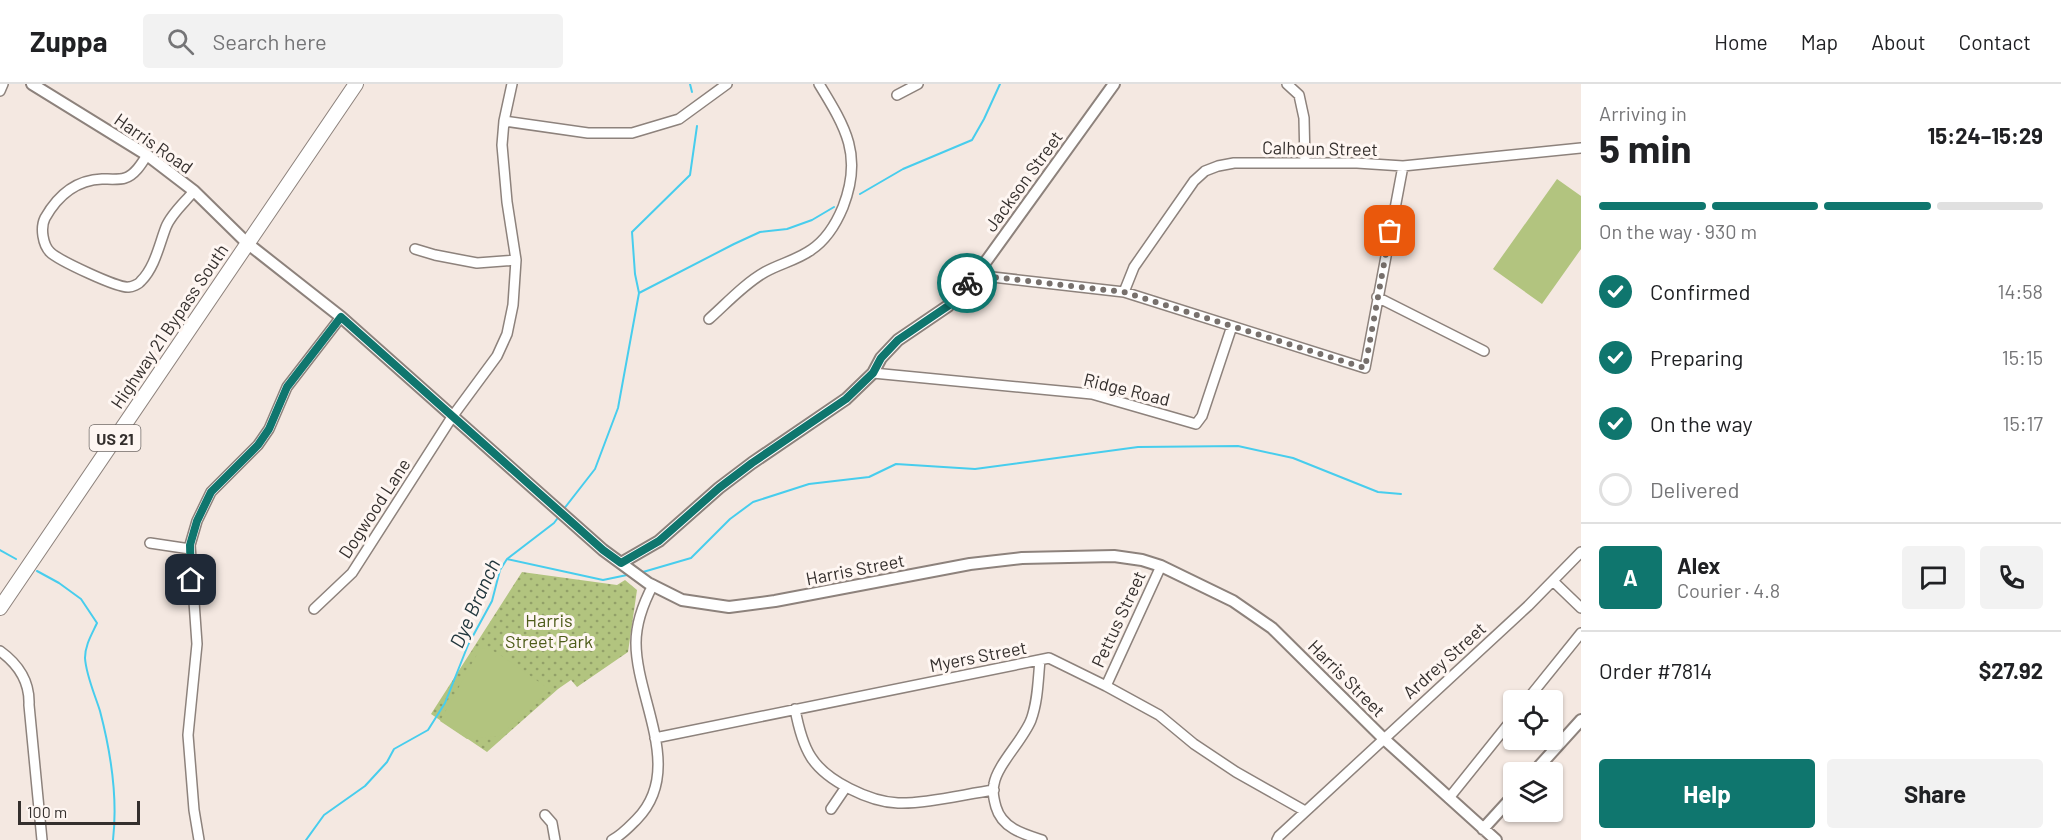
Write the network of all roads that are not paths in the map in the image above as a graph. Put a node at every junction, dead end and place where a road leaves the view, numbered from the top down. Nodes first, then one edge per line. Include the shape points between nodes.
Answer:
1 (3, 84) edge
2 (32, 84) edge
3 (356, 84) edge
4 (512, 84) edge
5 (727, 84) edge
6 (819, 84) edge
7 (918, 84) edge
8 (1114, 84) edge
9 (1287, 84) edge
10 (0, 91) edge
11 (897, 95) dead end
12 (504, 121) junction
13 (1581, 148) edge
14 (147, 155) junction
15 (1305, 163) junction
16 (1403, 166) junction
17 (194, 191) junction
18 (247, 243) junction
19 (415, 249) dead end
20 (516, 260) junction
21 (975, 275) junction
22 (1124, 292) junction
23 (1377, 297) junction
24 (341, 317) junction
25 (710, 320) dead end
26 (1232, 326) junction
27 (1484, 351) dead end
28 (873, 373) junction
29 (452, 417) junction
30 (150, 543) dead end
31 (190, 549) junction
32 (1581, 552) edge
33 (621, 563) junction
34 (1161, 566) junction
35 (1553, 581) junction
36 (653, 585) junction
37 (0, 608) edge
38 (1581, 608) edge
39 (314, 609) dead end
40 (1581, 633) edge
41 (0, 651) edge
42 (1040, 660) junction
43 (1106, 686) junction
44 (1535, 690) edge
45 (795, 709) junction
46 (1581, 720) edge
47 (1503, 731) edge
48 (655, 738) junction
49 (1383, 738) junction
50 (1542, 762) edge
51 (846, 787) junction
52 (994, 790) junction
53 (1449, 798) junction
54 (1503, 807) edge
55 (831, 809) dead end
56 (1305, 812) junction
57 (545, 815) dead end
58 (1483, 829) junction
59 (42, 840) edge
60 (199, 840) edge
61 (555, 840) edge
62 (612, 840) edge
63 (1042, 840) edge
64 (1277, 840) edge
65 (1496, 840) edge

1 - 10 street
2 - 14 street, Harris Road
3 - 18 main road, US 21
4 - 12 street, Dogwood Lane
5 - 12 street via 679,119 632,133 588,133
6 - 25 street via 839,116 853,155 851,187 836,225 811,250 764,272 737,292
7 - 11 street
8 - 21 street, Jackson Street
9 - 15 street via 1299,95
12 - 20 street, Dogwood Lane via 502,145
13 - 16 street, Calhoun Street
14 - 17 street, Harris Road
14 - 17 street via 139,168 125,178 87,180 68,189 43,221 48,251 61,261 128,288 140,282 161,245 166,226
15 - 16 street, Calhoun Street
15 - 22 street, Calhoun Street via 1234,163 1205,171 1134,267
16 - 23 street
17 - 18 street, Harris Road
18 - 24 street, Harris Street
18 - 37 main road, Highway 21 Bypass South / US 21
19 - 20 street via 477,263
20 - 29 street, Dogwood Lane via 507,334 497,356
21 - 22 street
21 - 28 street, Jackson Street via 948,306 898,340
22 - 26 street
23 - 26 street via 1365,368
23 - 27 street
24 - 29 street, Harris Street
24 - 31 street via 287,387 258,445 211,492 197,521
26 - 28 street, Ridge Road via 1196,424 1092,394
28 - 33 street, Jackson Street via 846,399 719,488 659,541
29 - 33 street, Harris Street
29 - 39 street, Dogwood Lane via 352,573
30 - 31 street
31 - 60 street via 196,644 189,735
32 - 35 street, Ardrey Street
33 - 36 street, Harris Street
34 - 36 street, Harris Street via 1114,556 1022,558 729,607 682,600
34 - 43 street, Pettus Street
34 - 49 street, Harris Street via 1233,601 1272,628
35 - 38 street
35 - 49 street, Ardrey Street
36 - 48 street via 636,641
40 - 44 street
41 - 59 street via 12,660 30,692
42 - 43 street, Myers Street via 1049,658
42 - 45 street, Myers Street
42 - 52 street via 1032,718 993,782
43 - 56 street, Myers Street via 1159,715 1227,766
45 - 48 street, Myers Street
45 - 51 street via 812,758
46 - 50 street
47 - 53 street
48 - 62 street via 658,750 652,798 641,815
49 - 53 street, Harris Street
49 - 56 street, Ardrey Street
51 - 52 street via 898,803
51 - 55 street
52 - 63 street via 1004,823
53 - 58 street, Harris Street
54 - 58 street
56 - 64 street, Ardrey Street
57 - 61 street via 552,823
58 - 65 street, Harris Street

